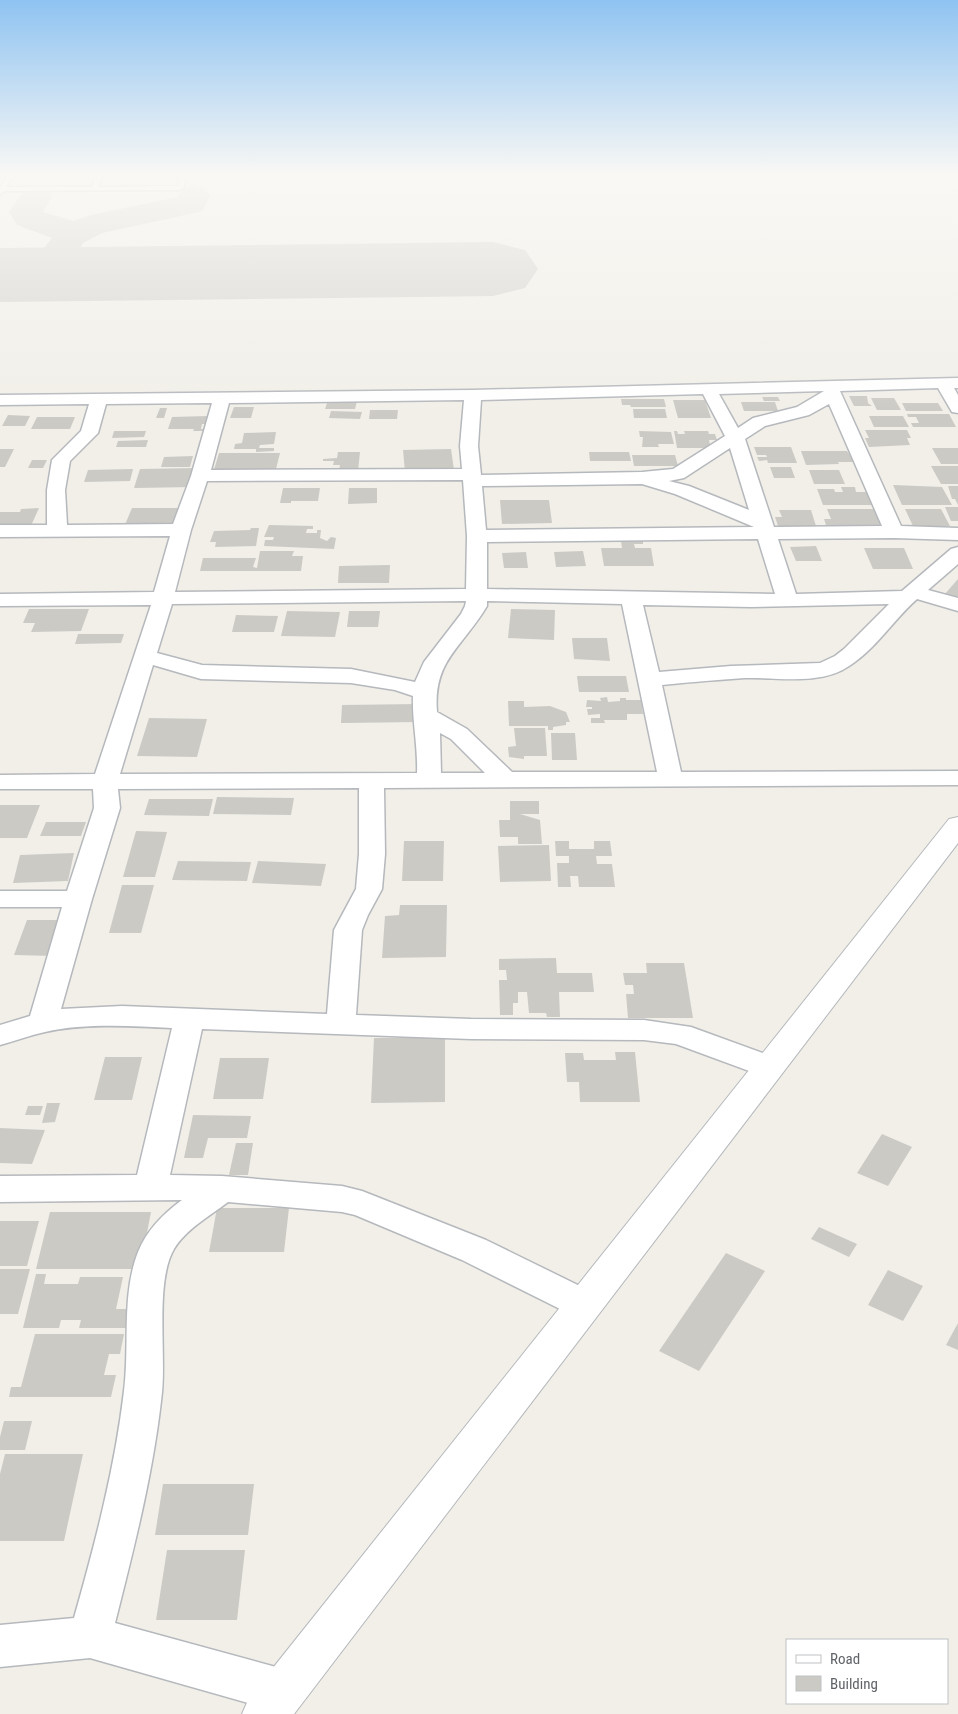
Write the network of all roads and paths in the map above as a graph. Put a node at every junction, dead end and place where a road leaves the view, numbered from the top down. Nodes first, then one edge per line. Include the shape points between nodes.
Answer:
1 (951, 383) edge
2 (832, 390) junction
3 (709, 391) junction
4 (473, 395) junction
5 (222, 397) junction
6 (99, 398) junction
7 (0, 400) edge
8 (958, 408) edge
9 (736, 439) junction
10 (200, 476) junction
11 (472, 478) junction
12 (680, 482) junction
13 (751, 492) junction
14 (730, 509) junction
15 (763, 527) junction
16 (56, 530) junction
17 (181, 530) junction
18 (0, 531) edge
19 (894, 532) junction
20 (958, 534) edge
21 (476, 536) junction
22 (958, 553) edge
23 (477, 595) junction
24 (911, 595) junction
25 (631, 598) junction
26 (163, 599) junction
27 (0, 600) edge
28 (787, 600) junction
29 (958, 605) edge
30 (145, 656) junction
31 (649, 680) junction
32 (424, 703) junction
33 (958, 778) edge
34 (429, 780) junction
35 (506, 780) junction
36 (671, 780) junction
37 (370, 781) junction
38 (0, 782) edge
39 (104, 782) junction
40 (958, 825) edge
41 (0, 899) edge
42 (78, 899) junction
43 (189, 1019) junction
44 (43, 1022) junction
45 (342, 1024) junction
46 (0, 1035) edge
47 (768, 1067) junction
48 (151, 1187) junction
49 (0, 1189) edge
50 (222, 1189) junction
51 (583, 1304) junction
52 (90, 1637) junction
53 (0, 1646) edge
54 (274, 1703) edge

1 - 2 street
1 - 8 street
2 - 3 street
2 - 9 street via 803,411 760,422
2 - 19 street
3 - 4 street
3 - 9 street
4 - 5 street
4 - 11 street via 469,446
5 - 6 street
5 - 10 street
6 - 7 street
6 - 16 street via 89,433 61,460 56,490
9 - 12 street
9 - 13 street
10 - 11 street
10 - 17 street
11 - 12 street via 642,478
11 - 21 street
12 - 14 street
13 - 14 street
13 - 15 street
14 - 15 street
15 - 19 street
15 - 21 street
15 - 28 street
16 - 17 street
16 - 18 street
17 - 26 street
19 - 20 street
21 - 23 street
22 - 24 street
23 - 25 street
23 - 26 street
23 - 32 street via 471,616 434,664
24 - 28 street
24 - 29 street
24 - 31 street via 850,656 822,670 801,673 765,670 726,672
25 - 28 street
25 - 31 street
26 - 27 street
26 - 30 street
30 - 32 street via 201,672 351,676 398,684
30 - 39 street
31 - 36 street
32 - 34 street
32 - 35 street
33 - 36 street
34 - 35 street
34 - 37 street
35 - 36 street
37 - 39 street
37 - 45 street via 372,854 369,889 348,930
38 - 39 street
39 - 42 street via 107,808
40 - 47 street
41 - 42 street
42 - 44 street
43 - 44 street via 122,1016
43 - 45 street
43 - 48 street
44 - 46 street
45 - 47 street via 663,1031 680,1034
47 - 51 street
48 - 49 street
48 - 50 street
50 - 51 street via 319,1196 362,1204 474,1250
50 - 52 street via 168,1232 152,1260 147,1282 143,1392 113,1551
51 - 54 street
52 - 53 street
52 - 54 street

